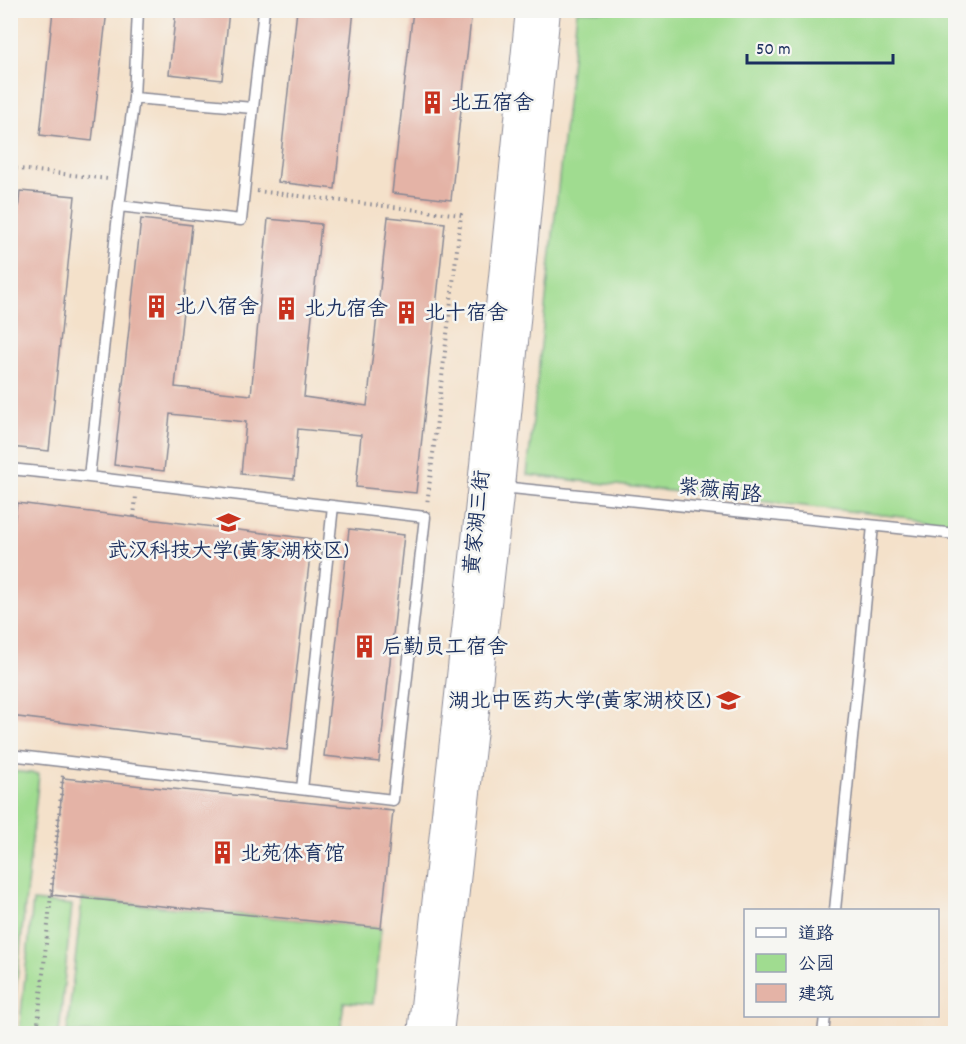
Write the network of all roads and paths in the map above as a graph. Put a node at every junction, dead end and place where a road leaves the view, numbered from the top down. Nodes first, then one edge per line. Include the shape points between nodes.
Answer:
1 (138, 10) edge
2 (264, 10) edge
3 (528, 10) edge
4 (548, 10) edge
5 (134, 98) junction
6 (253, 108) junction
7 (10, 168) edge
8 (122, 181) junction
9 (245, 189) junction
10 (119, 206) junction
11 (10, 469) edge
12 (89, 477) junction
13 (137, 483) junction
14 (491, 486) junction
15 (333, 506) junction
16 (134, 517) dead end
17 (425, 517) junction
18 (873, 526) junction
19 (956, 534) edge
20 (10, 755) edge
21 (64, 762) junction
22 (302, 789) junction
23 (835, 909) edge
24 (825, 1017) edge
25 (37, 1034) edge
26 (420, 1034) edge
27 (441, 1034) edge
28 (823, 1034) edge

1 - 5 lane
2 - 6 lane
3 - 14 street, 黄家湖三街
4 - 14 street, 黄家湖三街
5 - 6 lane
5 - 8 lane
6 - 9 lane
7 - 8 path
8 - 10 lane
9 - 10 lane via 242,220
9 - 17 path via 461,215
10 - 12 lane
11 - 12 lane
12 - 13 lane
13 - 15 lane
13 - 16 path
14 - 18 lane, 紫薇南路
14 - 26 street, 黄家湖三街
14 - 27 street, 黄家湖三街
15 - 17 lane
15 - 22 lane
17 - 22 lane via 393,800
18 - 19 lane, 紫薇南路
18 - 23 lane
20 - 21 lane
21 - 22 lane
21 - 25 path
24 - 28 lane

